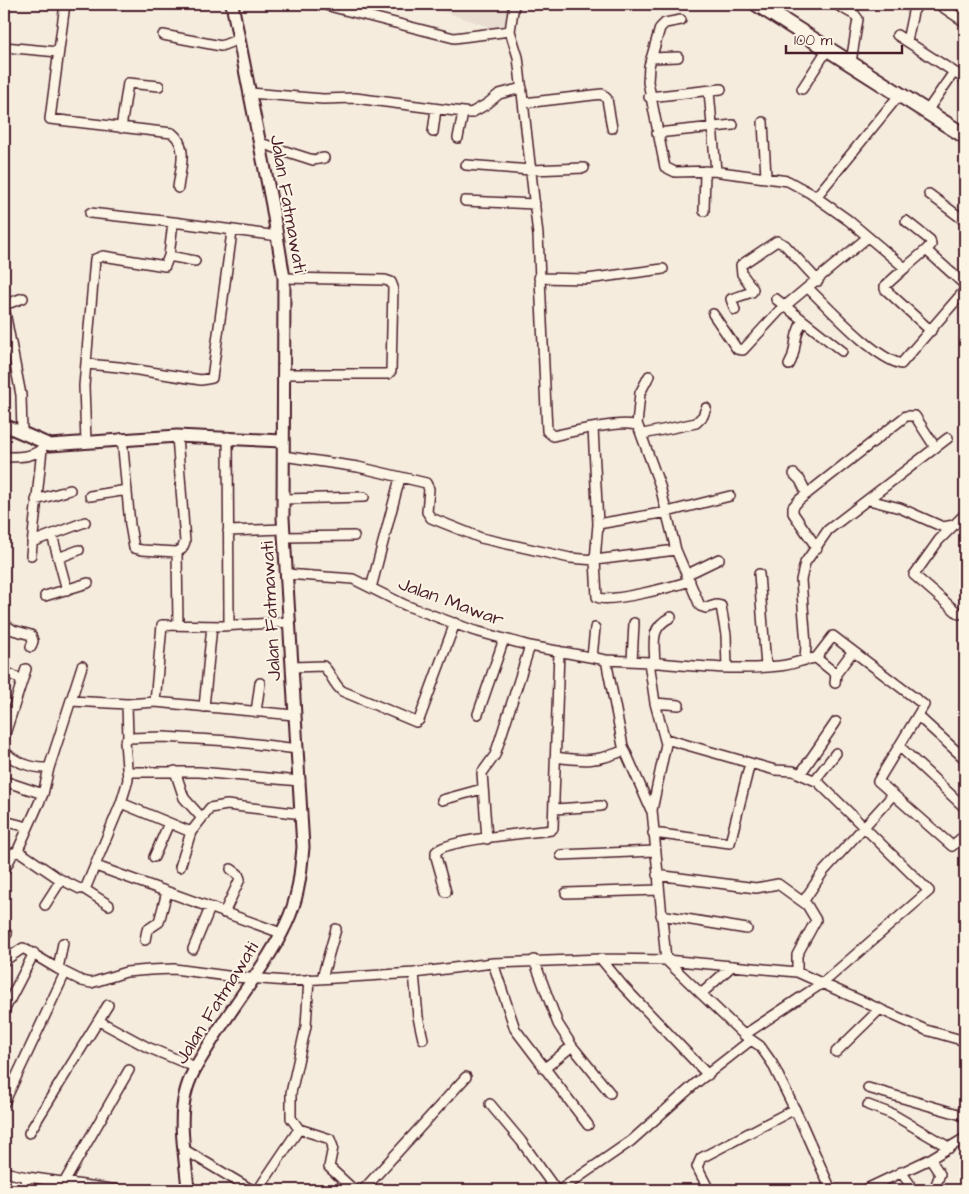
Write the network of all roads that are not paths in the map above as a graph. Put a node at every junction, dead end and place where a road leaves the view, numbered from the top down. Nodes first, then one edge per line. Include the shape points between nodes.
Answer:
1 (64, 4) edge
2 (232, 4) edge
3 (320, 4) edge
4 (514, 4) edge
5 (757, 4) edge
6 (918, 4) edge
7 (938, 4) edge
8 (839, 6) dead end
9 (681, 20) dead end
10 (965, 22) edge
11 (510, 31) junction
12 (163, 35) dead end
13 (897, 35) dead end
14 (239, 39) junction
15 (907, 41) junction
16 (4, 47) edge
17 (828, 47) junction
18 (58, 52) junction
19 (651, 58) junction
20 (678, 58) dead end
21 (851, 62) junction
22 (954, 72) junction
23 (965, 79) edge
24 (160, 86) dead end
25 (522, 88) junction
26 (802, 88) dead end
27 (721, 89) dead end
28 (709, 91) junction
29 (250, 93) junction
30 (900, 94) junction
31 (649, 97) junction
32 (524, 103) junction
33 (436, 109) junction
34 (927, 112) junction
35 (463, 113) junction
36 (763, 122) dead end
37 (733, 125) dead end
38 (712, 127) junction
39 (121, 128) junction
40 (612, 128) dead end
41 (433, 132) dead end
42 (657, 134) junction
43 (965, 136) edge
44 (458, 138) dead end
45 (260, 143) junction
46 (324, 158) dead end
47 (466, 165) dead end
48 (584, 168) dead end
49 (531, 170) junction
50 (705, 171) junction
51 (716, 171) junction
52 (766, 177) junction
53 (178, 188) dead end
54 (929, 194) dead end
55 (816, 197) junction
56 (465, 200) dead end
57 (535, 204) junction
58 (704, 211) dead end
59 (90, 213) dead end
60 (906, 221) dead end
61 (965, 221) edge
62 (173, 222) junction
63 (232, 232) junction
64 (278, 236) junction
65 (868, 237) junction
66 (926, 250) junction
67 (169, 256) junction
68 (195, 262) dead end
69 (905, 268) junction
70 (663, 269) dead end
71 (284, 278) junction
72 (539, 278) junction
73 (818, 281) junction
74 (965, 285) edge
75 (808, 288) junction
76 (965, 290) edge
77 (23, 298) dead end
78 (776, 299) dead end
79 (4, 306) edge
80 (786, 306) junction
81 (735, 310) dead end
82 (713, 314) dead end
83 (804, 321) junction
84 (931, 331) junction
85 (842, 351) dead end
86 (87, 364) junction
87 (789, 366) dead end
88 (283, 374) junction
89 (649, 376) dead end
90 (706, 408) dead end
91 (4, 425) edge
92 (636, 425) junction
93 (592, 428) junction
94 (22, 432) junction
95 (643, 434) junction
96 (177, 436) junction
97 (228, 437) junction
98 (122, 438) junction
99 (948, 438) dead end
100 (282, 440) junction
101 (86, 442) junction
102 (44, 447) junction
103 (935, 447) junction
104 (283, 456) junction
105 (4, 457) edge
106 (794, 474) dead end
107 (400, 478) junction
108 (70, 490) dead end
109 (127, 490) junction
110 (807, 494) junction
111 (90, 496) dead end
112 (730, 496) dead end
113 (364, 497) dead end
114 (283, 499) junction
115 (36, 500) junction
116 (869, 500) junction
117 (667, 512) junction
118 (965, 514) edge
119 (85, 522) dead end
120 (598, 524) junction
121 (228, 531) junction
122 (943, 531) junction
123 (284, 533) junction
124 (52, 535) junction
125 (354, 536) dead end
126 (32, 542) junction
127 (817, 548) junction
128 (79, 550) dead end
129 (676, 550) junction
130 (178, 552) junction
131 (31, 555) dead end
132 (58, 558) junction
133 (719, 559) dead end
134 (595, 560) junction
135 (286, 574) junction
136 (759, 574) dead end
137 (688, 578) junction
138 (88, 583) dead end
139 (371, 588) junction
140 (66, 590) junction
141 (46, 596) dead end
142 (959, 614) dead end
143 (671, 617) dead end
144 (289, 622) junction
145 (454, 623) junction
146 (634, 623) dead end
147 (4, 624) edge
148 (178, 625) junction
149 (229, 625) junction
150 (212, 626) junction
151 (595, 628) dead end
152 (504, 638) junction
153 (530, 646) junction
154 (31, 647) dead end
155 (559, 651) junction
156 (853, 651) junction
157 (592, 658) junction
158 (816, 658) junction
159 (805, 659) junction
160 (606, 660) junction
161 (632, 661) junction
162 (652, 662) junction
163 (82, 666) dead end
164 (766, 667) junction
165 (292, 668) junction
166 (727, 668) junction
167 (26, 669) dead end
168 (4, 670) edge
169 (22, 680) junction
170 (260, 683) dead end
171 (71, 701) junction
172 (155, 702) junction
173 (655, 703) junction
174 (128, 704) junction
175 (680, 705) dead end
176 (204, 706) junction
177 (256, 712) junction
178 (478, 714) dead end
179 (294, 715) junction
180 (918, 716) junction
181 (836, 722) dead end
182 (4, 737) edge
183 (128, 738) junction
184 (666, 739) junction
185 (899, 746) junction
186 (4, 748) edge
187 (298, 749) junction
188 (625, 750) junction
189 (836, 753) dead end
190 (554, 756) junction
191 (965, 758) edge
192 (750, 763) junction
193 (49, 768) junction
194 (175, 771) junction
195 (128, 772) junction
196 (801, 774) junction
197 (815, 780) junction
198 (4, 781) edge
199 (300, 781) junction
200 (482, 789) junction
201 (43, 794) junction
202 (892, 796) dead end
203 (442, 800) dead end
204 (121, 803) junction
205 (601, 806) dead end
206 (965, 808) edge
207 (555, 809) junction
208 (652, 810) junction
209 (302, 814) junction
210 (201, 818) junction
211 (4, 821) edge
212 (169, 822) junction
213 (28, 827) junction
214 (864, 827) junction
215 (191, 832) junction
216 (653, 833) junction
217 (965, 834) edge
218 (487, 839) junction
219 (655, 851) junction
220 (17, 852) junction
221 (561, 855) dead end
222 (154, 857) dead end
223 (6, 860) edge
224 (96, 866) junction
225 (180, 867) dead end
226 (231, 870) dead end
227 (4, 871) edge
228 (657, 875) junction
229 (61, 880) junction
230 (84, 889) junction
231 (659, 890) junction
232 (166, 892) junction
233 (446, 892) dead end
234 (566, 893) dead end
235 (803, 902) junction
236 (45, 905) dead end
237 (109, 905) dead end
238 (210, 908) junction
239 (224, 912) junction
240 (661, 915) junction
241 (336, 929) dead end
242 (747, 929) dead end
243 (281, 933) junction
244 (145, 940) dead end
245 (63, 943) dead end
246 (193, 949) dead end
247 (34, 953) junction
248 (601, 959) junction
249 (534, 960) junction
250 (666, 960) junction
251 (4, 961) edge
252 (493, 963) junction
253 (732, 966) junction
254 (62, 971) junction
255 (797, 972) junction
256 (414, 973) junction
257 (322, 978) junction
258 (252, 979) junction
259 (309, 979) junction
260 (824, 982) junction
261 (701, 994) junction
262 (108, 1005) dead end
263 (880, 1009) junction
264 (4, 1011) edge
265 (99, 1021) junction
266 (747, 1038) junction
267 (423, 1040) dead end
268 (965, 1041) edge
269 (572, 1046) junction
270 (836, 1052) dead end
271 (195, 1067) junction
272 (544, 1069) junction
273 (129, 1070) dead end
274 (708, 1075) junction
275 (466, 1077) dead end
276 (868, 1088) dead end
277 (610, 1093) dead end
278 (4, 1103) edge
279 (490, 1104) dead end
280 (868, 1105) dead end
281 (795, 1110) junction
282 (965, 1116) edge
283 (588, 1125) dead end
284 (299, 1129) junction
285 (29, 1133) dead end
286 (965, 1138) edge
287 (950, 1148) junction
288 (185, 1150) junction
289 (930, 1159) junction
290 (4, 1172) edge
291 (902, 1172) junction
292 (27, 1176) junction
293 (64, 1181) junction
294 (95, 1189) edge
295 (24, 1190) edge
296 (118, 1190) edge
297 (188, 1190) edge
298 (252, 1190) edge
299 (258, 1190) edge
300 (354, 1190) edge
301 (363, 1190) edge
302 (556, 1190) edge
303 (560, 1190) edge
304 (708, 1190) edge
305 (830, 1190) edge
306 (864, 1190) edge
307 (909, 1190) edge
308 (934, 1190) edge

1 - 18 street
2 - 14 street, Jalan Fatmawati
3 - 11 street via 454,38
4 - 11 street
5 - 17 main road
6 - 15 street via 913,12
7 - 10 street
8 - 21 street via 858,20
9 - 19 street via 662,25
11 - 25 street
12 - 14 street via 221,46
13 - 15 street
14 - 29 street, Jalan Fatmawati
15 - 22 street
16 - 18 street
17 - 21 main road
17 - 26 street
18 - 39 street via 50,119
19 - 20 street
19 - 31 street
21 - 30 main road
22 - 23 street
22 - 34 street
24 - 39 street via 128,83
25 - 32 street
25 - 35 street via 499,94 482,108
27 - 28 street
28 - 31 street
28 - 38 street
29 - 33 street via 323,100 355,98
29 - 45 street, Jalan Fatmawati
30 - 34 main road
30 - 55 street
31 - 42 street
32 - 40 street via 602,94 607,99
32 - 49 street
33 - 35 street
33 - 41 street
34 - 43 main road
35 - 44 street
36 - 52 street
37 - 38 street
38 - 42 street
38 - 51 street
39 - 53 street via 172,133 178,138 183,151
42 - 50 street via 668,171
45 - 46 street via 313,160
45 - 64 street, Jalan Fatmawati
47 - 49 street
48 - 49 street
49 - 57 street
50 - 51 street
50 - 58 street
51 - 52 street
52 - 55 street via 788,181
54 - 61 street
55 - 65 street
56 - 57 street
57 - 72 street
59 - 62 street
60 - 66 street via 930,240 931,245
62 - 63 street
62 - 67 street
63 - 64 street
63 - 86 street via 212,378 201,380
64 - 71 street, Jalan Fatmawati
65 - 69 street
65 - 73 street
66 - 69 street
66 - 74 street
67 - 68 street
67 - 86 street via 163,267 103,256 95,259
69 - 84 street via 885,286 885,290
70 - 72 street via 587,279
71 - 88 street, Jalan Fatmawati
71 - 88 street via 385,280 393,287 391,370 388,374
72 - 93 street via 544,412 548,434 553,436
73 - 75 street
73 - 81 street via 785,245 776,242 741,264 742,274 753,289 731,299
75 - 80 street
75 - 84 street via 870,345 896,363 905,362
76 - 84 street
77 - 79 street
78 - 80 street
79 - 94 street via 21,395
80 - 82 street via 741,351 737,350
80 - 83 street
83 - 85 street
83 - 87 street via 795,336
86 - 101 street via 84,386
88 - 100 street, Jalan Fatmawati
89 - 92 street via 640,394
90 - 95 street via 696,423
91 - 94 street
92 - 93 street
92 - 95 street
93 - 120 street
94 - 102 street
95 - 117 street
96 - 97 street
96 - 98 street
96 - 130 street via 185,542
97 - 100 street
97 - 121 street
98 - 101 street
98 - 109 street
99 - 103 street
100 - 104 street, Jalan Fatmawati
101 - 102 street
102 - 105 street via 29,456
102 - 115 street
103 - 110 street via 915,416 906,416
103 - 116 street
104 - 107 street
104 - 114 street, Jalan Fatmawati
106 - 110 street
107 - 134 street via 428,485 426,512 431,518 481,538 570,558
107 - 139 street
108 - 115 street
109 - 111 street
109 - 130 street via 134,548
110 - 127 street via 792,509 796,520
112 - 117 street
113 - 114 street
114 - 123 street, Jalan Fatmawati
115 - 126 street
116 - 122 street via 900,508
116 - 127 street via 828,530
117 - 120 street
117 - 129 street
118 - 122 street
119 - 124 street
120 - 134 street
121 - 123 street
121 - 149 street
122 - 142 street via 914,575
123 - 125 street
123 - 135 street, Jalan Fatmawati
124 - 126 street
124 - 132 street
126 - 131 street
127 - 159 street via 801,572
128 - 132 street
129 - 134 street
129 - 137 street
130 - 148 street
132 - 140 street
133 - 137 street
134 - 137 street via 596,594 600,599 662,590
135 - 139 street, Jalan Mawar via 352,579
135 - 144 street, Jalan Fatmawati
136 - 164 street
137 - 166 street via 700,606 721,606
138 - 140 street
139 - 145 street, Jalan Mawar
140 - 141 street
143 - 162 street via 662,621 654,633
144 - 149 street
144 - 165 street, Jalan Fatmawati
145 - 152 street, Jalan Mawar
145 - 165 street via 416,722 342,692 323,666
146 - 161 street
147 - 154 street via 31,635
148 - 150 street
148 - 172 street via 164,624 160,628
149 - 150 street
150 - 176 street
151 - 157 street
152 - 153 street, Jalan Mawar
152 - 178 street
153 - 155 street, Jalan Mawar
153 - 200 street via 495,755 482,774
155 - 157 street, Jalan Mawar
155 - 190 street
156 - 158 street via 833,636
156 - 158 street via 835,678
156 - 180 street via 924,705
157 - 160 street, Jalan Mawar
158 - 159 street, Jalan Mawar
159 - 164 street, Jalan Mawar via 796,665
160 - 161 street, Jalan Mawar
160 - 188 street
161 - 162 street, Jalan Mawar
162 - 166 street, Jalan Mawar
162 - 173 street
163 - 171 street
164 - 166 street, Jalan Mawar
165 - 179 street, Jalan Fatmawati
167 - 169 street
168 - 169 street
169 - 182 street
170 - 177 street
171 - 174 street
171 - 193 street
172 - 174 street
172 - 176 street
173 - 175 street
173 - 184 street
174 - 183 street
176 - 177 street
177 - 179 street
179 - 187 street, Jalan Fatmawati
180 - 185 street
180 - 191 street
181 - 196 street
183 - 187 street via 230,741
183 - 195 street via 124,742
184 - 192 street
184 - 208 street
185 - 206 street
185 - 217 street via 878,781 952,846
186 - 193 street via 10,757 24,764
187 - 199 street, Jalan Fatmawati
188 - 190 street via 588,762
188 - 208 street
189 - 197 street
190 - 207 street
192 - 196 street
192 - 216 street via 730,843
193 - 201 street
194 - 195 street
194 - 199 street
194 - 210 street via 184,798
195 - 204 street
196 - 197 street
197 - 214 street
198 - 201 street
199 - 209 street, Jalan Fatmawati
200 - 203 street
200 - 218 street
201 - 213 street
202 - 214 street
204 - 212 street
204 - 224 street
205 - 207 street
207 - 218 street via 555,823 551,830
208 - 216 street
209 - 210 street via 227,805 210,808
209 - 243 street, Jalan Fatmawati via 301,874 296,898
210 - 215 street
211 - 213 street
212 - 215 street
212 - 222 street
213 - 220 street
214 - 235 street via 823,872
214 - 260 street via 930,891
215 - 225 street
216 - 219 street
218 - 233 street via 438,849 436,857
219 - 221 street
219 - 228 street
220 - 223 street
220 - 229 street
223 - 227 street
224 - 230 street
224 - 232 street
226 - 239 street via 240,879
228 - 231 street
228 - 235 street via 756,888 778,884
229 - 230 street
229 - 236 street
230 - 237 street
231 - 234 street
231 - 240 street
232 - 238 street
232 - 244 street via 159,922 147,930
235 - 255 street via 811,908 816,920 798,955
238 - 239 street
238 - 246 street
239 - 243 street
240 - 242 street
240 - 250 street
241 - 257 street
243 - 258 street, Jalan Fatmawati
245 - 254 street
247 - 251 street via 20,949
247 - 254 street
247 - 264 street
248 - 249 street
248 - 250 street
248 - 274 street
249 - 252 street
249 - 269 street via 558,1024
250 - 253 street
250 - 261 street
252 - 256 street
252 - 272 street via 515,1029
253 - 255 street
253 - 261 street
254 - 258 street via 91,983 126,972 166,969
254 - 278 street
255 - 260 street
256 - 257 street
256 - 267 street
257 - 259 street
258 - 259 street
258 - 271 street, Jalan Fatmawati
259 - 284 street via 306,1026 291,1092 291,1118
260 - 263 street
260 - 266 street
261 - 266 street
262 - 265 street
263 - 268 street via 926,1030
263 - 270 street
265 - 271 street via 147,1047
265 - 285 street
266 - 274 street
266 - 281 street via 760,1046
269 - 272 street
269 - 277 street
271 - 288 street, Jalan Fatmawati via 184,1096
272 - 283 street
273 - 293 street
274 - 303 street via 631,1140
275 - 301 street
276 - 282 street
279 - 302 street
280 - 287 street via 892,1114
281 - 304 street via 701,1158 697,1167
281 - 305 street
284 - 299 street
284 - 300 street via 330,1139 333,1147 329,1166
286 - 287 street
287 - 289 street
288 - 297 street, Jalan Fatmawati
288 - 298 street
289 - 291 street
289 - 308 street via 940,1174
290 - 292 street
291 - 306 street
291 - 307 street via 909,1183
292 - 293 street
292 - 295 street
293 - 294 street
294 - 296 street

